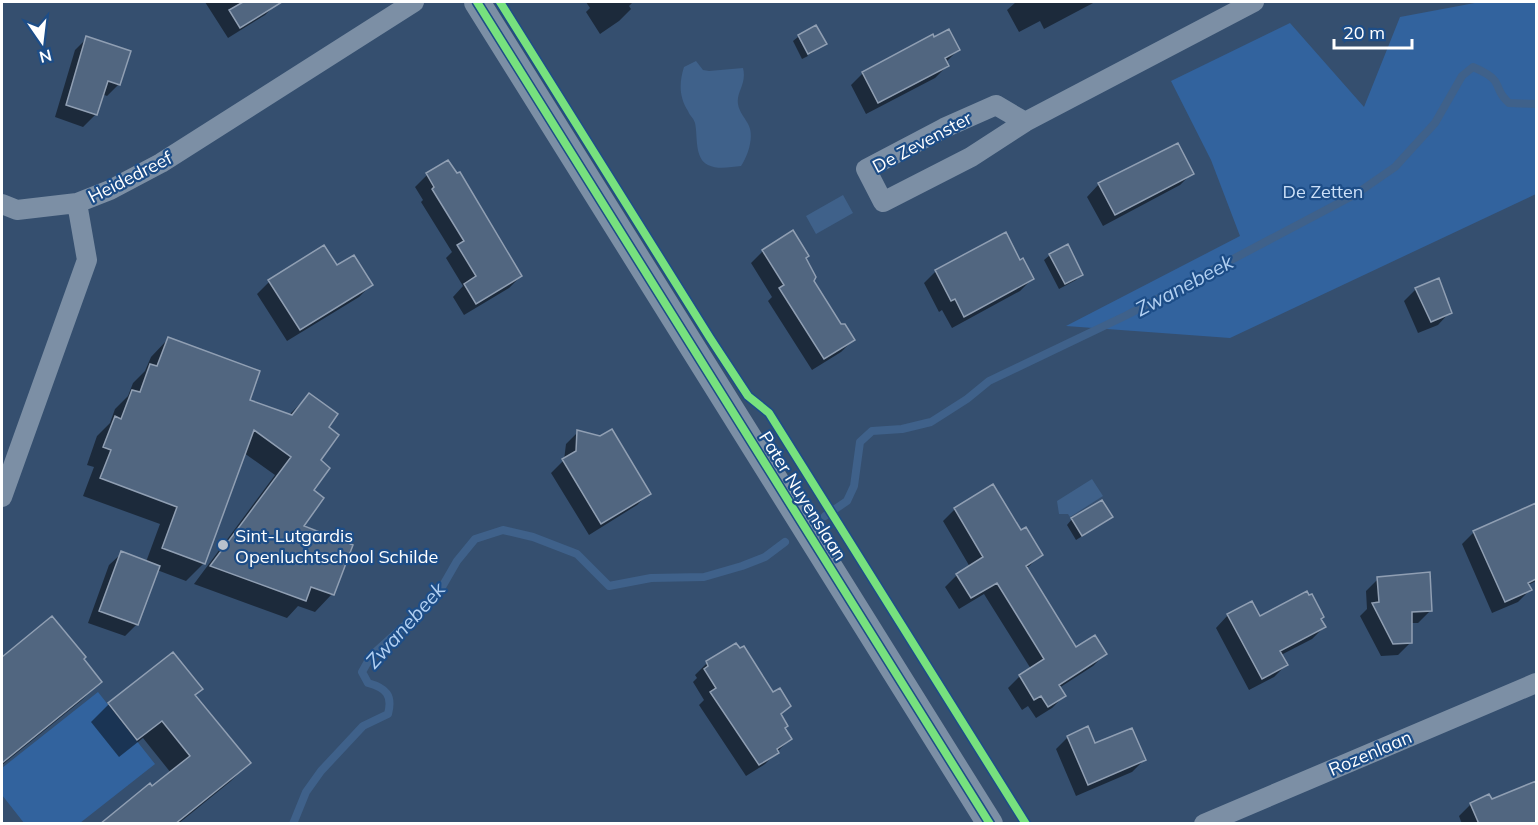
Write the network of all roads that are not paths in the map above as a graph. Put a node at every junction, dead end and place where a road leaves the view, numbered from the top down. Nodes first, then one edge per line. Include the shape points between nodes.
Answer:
1 (414, 2) edge
2 (477, 2) edge
3 (1254, 2) edge
4 (1025, 122) junction
5 (77, 203) junction
6 (2, 204) edge
7 (2, 497) edge
8 (1536, 683) edge
9 (990, 824) edge
10 (1204, 824) edge

1 - 5 street, Heidedreef via 161,163
2 - 9 street, Pater Nuyenslaan
3 - 4 street, De Zevenster
4 - 4 street, De Zevenster via 996,105 866,169 883,202 970,157
5 - 6 street via 17,210
5 - 7 street, Heidedreef via 87,260
8 - 10 street, Rozenlaan

